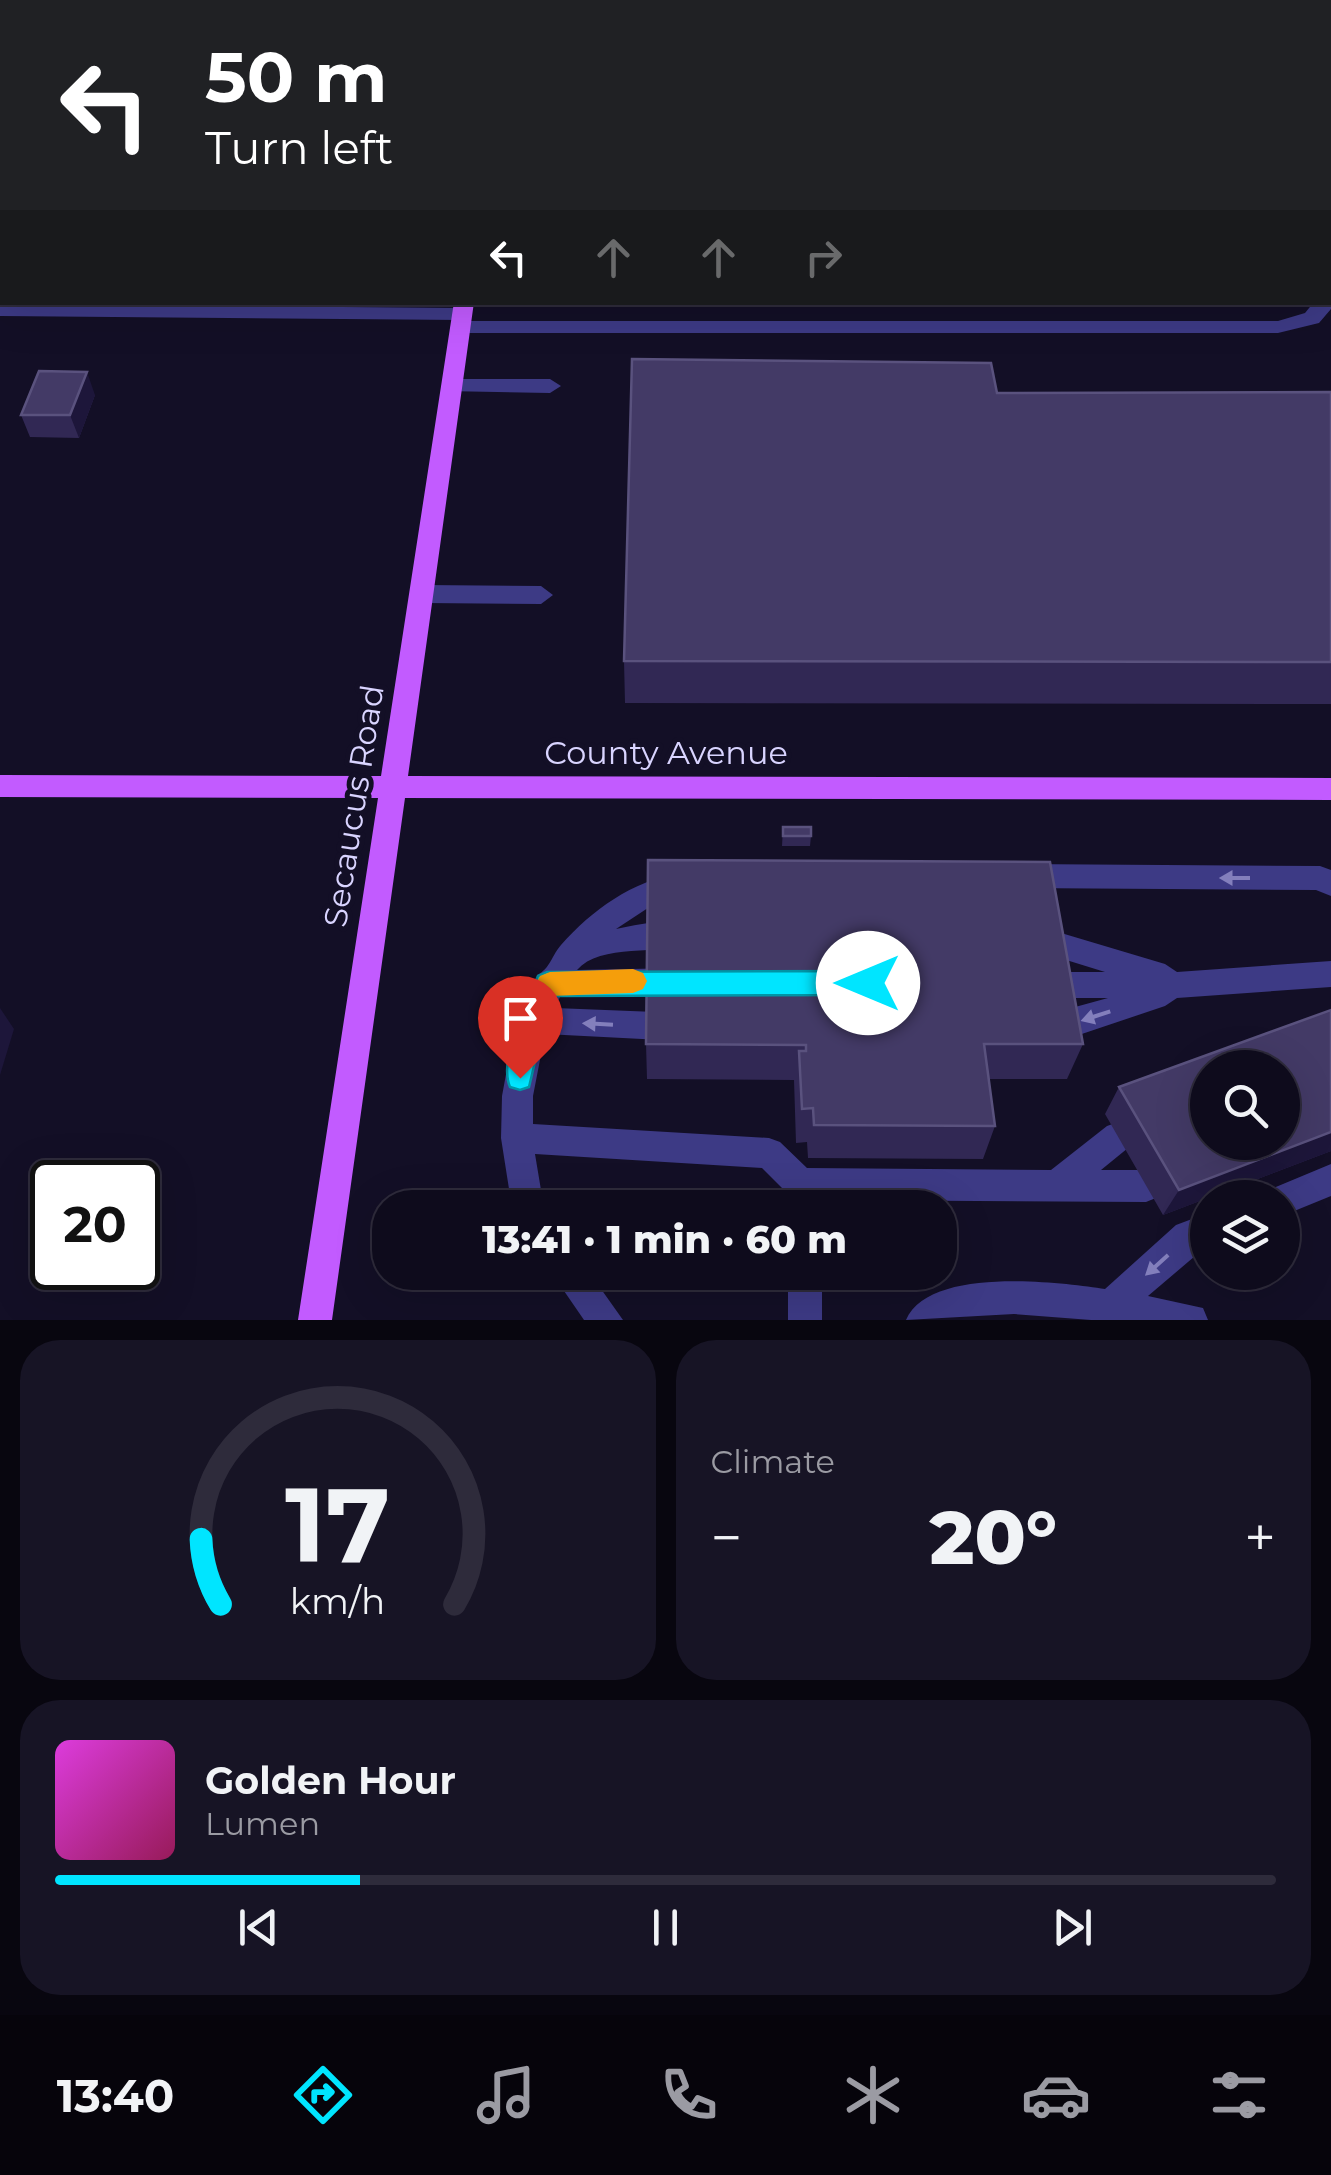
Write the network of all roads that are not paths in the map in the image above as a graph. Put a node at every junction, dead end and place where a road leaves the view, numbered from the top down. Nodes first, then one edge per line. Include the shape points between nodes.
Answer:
1 (1323, 305) edge
2 (0, 310) edge
3 (462, 315) edge
4 (452, 386) junction
5 (550, 386) dead end
6 (423, 594) junction
7 (541, 595) dead end
8 (0, 786) edge
9 (395, 788) junction
10 (1331, 789) edge
11 (1000, 876) edge
12 (705, 881) edge
13 (1331, 884) edge
14 (707, 936) edge
15 (1004, 937) edge
16 (573, 950) junction
17 (1331, 974) edge
18 (705, 981) edge
19 (547, 984) junction
20 (1012, 984) edge
21 (1188, 985) junction
22 (531, 1020) junction
23 (706, 1027) edge
24 (1019, 1028) edge
25 (1190, 1111) edge
26 (517, 1138) junction
27 (1202, 1164) edge
28 (1331, 1180) edge
29 (1058, 1184) junction
30 (525, 1190) edge
31 (797, 1190) edge
32 (930, 1190) edge
33 (1300, 1193) edge
34 (1190, 1236) edge
35 (581, 1290) edge
36 (805, 1290) edge
37 (1110, 1307) junction
38 (315, 1320) edge
39 (606, 1320) edge
40 (805, 1320) edge
41 (923, 1320) edge
42 (1191, 1320) edge

1 - 3 lane via 1312,318 1278,328
2 - 3 lane
3 - 4 main road, Secaucus Road
4 - 5 lane
4 - 6 main road, Secaucus Road
6 - 7 lane
6 - 9 main road, Secaucus Road
8 - 9 main road, County Avenue
9 - 10 main road, County Avenue
9 - 38 main road, Secaucus Road
13 -> 11 lane via 1320,878
12 - 16 lane via 670,886 619,907
14 - 16 lane via 648,935
15 - 21 lane via 1043,937
16 - 19 lane
17 - 21 lane
18 - 19 lane
19 - 22 lane
20 - 21 lane
21 -> 24 lane via 1058,1028
23 -> 22 lane
22 - 26 lane
25 - 29 lane via 1118,1137
26 - 30 lane
26 - 31 lane via 769,1153
27 - 29 lane via 1146,1186
28 - 33 lane
29 - 32 lane
34 -> 37 lane
35 - 39 lane
36 - 40 lane
37 - 41 lane via 991,1297 937,1308
37 - 42 lane

